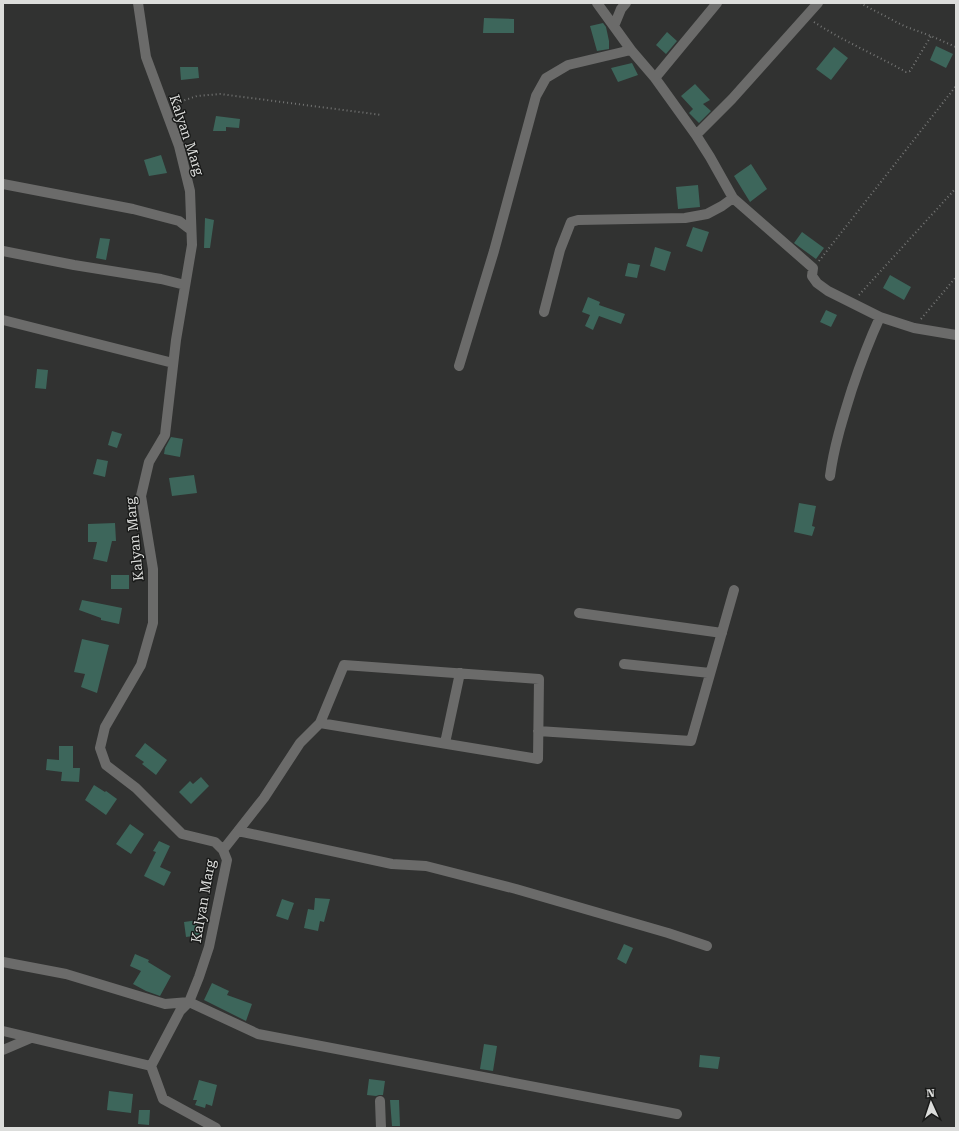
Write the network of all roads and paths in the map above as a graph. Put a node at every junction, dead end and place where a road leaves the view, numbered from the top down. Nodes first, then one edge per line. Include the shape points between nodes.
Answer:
1 (138, 3) edge
2 (597, 3) edge
3 (626, 3) edge
4 (717, 3) edge
5 (818, 3) edge
6 (860, 3) edge
7 (806, 16) junction
8 (614, 26) junction
9 (931, 36) junction
10 (956, 47) edge
11 (631, 50) junction
12 (655, 78) junction
13 (956, 86) edge
14 (164, 107) junction
15 (382, 115) dead end
16 (696, 135) junction
17 (3, 184) edge
18 (956, 188) edge
19 (734, 198) junction
20 (191, 230) junction
21 (3, 251) edge
22 (813, 268) junction
23 (956, 277) edge
24 (185, 286) junction
25 (852, 304) junction
26 (544, 312) dead end
27 (880, 317) junction
28 (3, 320) edge
29 (914, 328) junction
30 (956, 335) edge
31 (173, 363) junction
32 (459, 366) dead end
33 (830, 476) dead end
34 (734, 590) dead end
35 (579, 613) dead end
36 (722, 633) junction
37 (624, 664) dead end
38 (460, 673) junction
39 (710, 673) junction
40 (320, 723) junction
41 (538, 731) junction
42 (445, 743) junction
43 (238, 831) junction
44 (223, 850) junction
45 (707, 946) dead end
46 (3, 962) edge
47 (189, 1002) junction
48 (3, 1031) edge
49 (31, 1038) junction
50 (3, 1050) edge
51 (151, 1066) junction
52 (380, 1101) dead end
53 (677, 1114) dead end
54 (216, 1128) edge
55 (381, 1128) edge

1 - 14 street, Kalyan Marg via 146,57
2 - 8 street
3 - 8 street
4 - 12 street
5 - 7 street
6 - 9 path via 904,26
7 - 9 path via 830,33 906,72 915,65
7 - 16 street
8 - 11 street
9 - 10 path
11 - 12 street
11 - 32 street via 568,65 546,78 536,96
12 - 16 street
13 - 22 path
14 - 15 path via 197,96 220,94
14 - 20 street, Kalyan Marg via 179,146 190,191
16 - 19 street
17 - 20 street via 133,209 179,222
18 - 25 path
19 - 22 street
19 - 26 street via 707,214 684,218 571,222 560,250
20 - 24 street, Kalyan Marg via 192,245
21 - 24 street via 161,279
22 - 25 street via 812,276 817,283
23 - 29 path
24 - 31 street, Kalyan Marg
25 - 27 street
27 - 29 street
27 - 33 street via 868,342 843,418 832,456
28 - 31 street
29 - 30 street
31 - 44 street, Kalyan Marg via 164,435 149,462 141,496 153,569 153,623 141,665 105,727 100,748 106,765 136,788 182,834 215,842
34 - 36 street
35 - 36 street
36 - 39 street
37 - 39 street
38 - 40 street via 344,665
38 - 41 street via 539,679
38 - 42 street
39 - 41 street via 691,741
40 - 42 street
40 - 43 street via 300,742 264,798
41 - 42 street via 538,759
43 - 44 street
43 - 45 street via 392,864 426,866 516,889
44 - 47 street, Kalyan Marg via 227,860 209,947
46 - 47 street via 66,974 165,1004
47 - 51 street, Kalyan Marg via 180,1010
47 - 53 street via 258,1034
48 - 49 street
49 - 50 street
49 - 51 street
51 - 54 street via 163,1099
52 - 55 street

